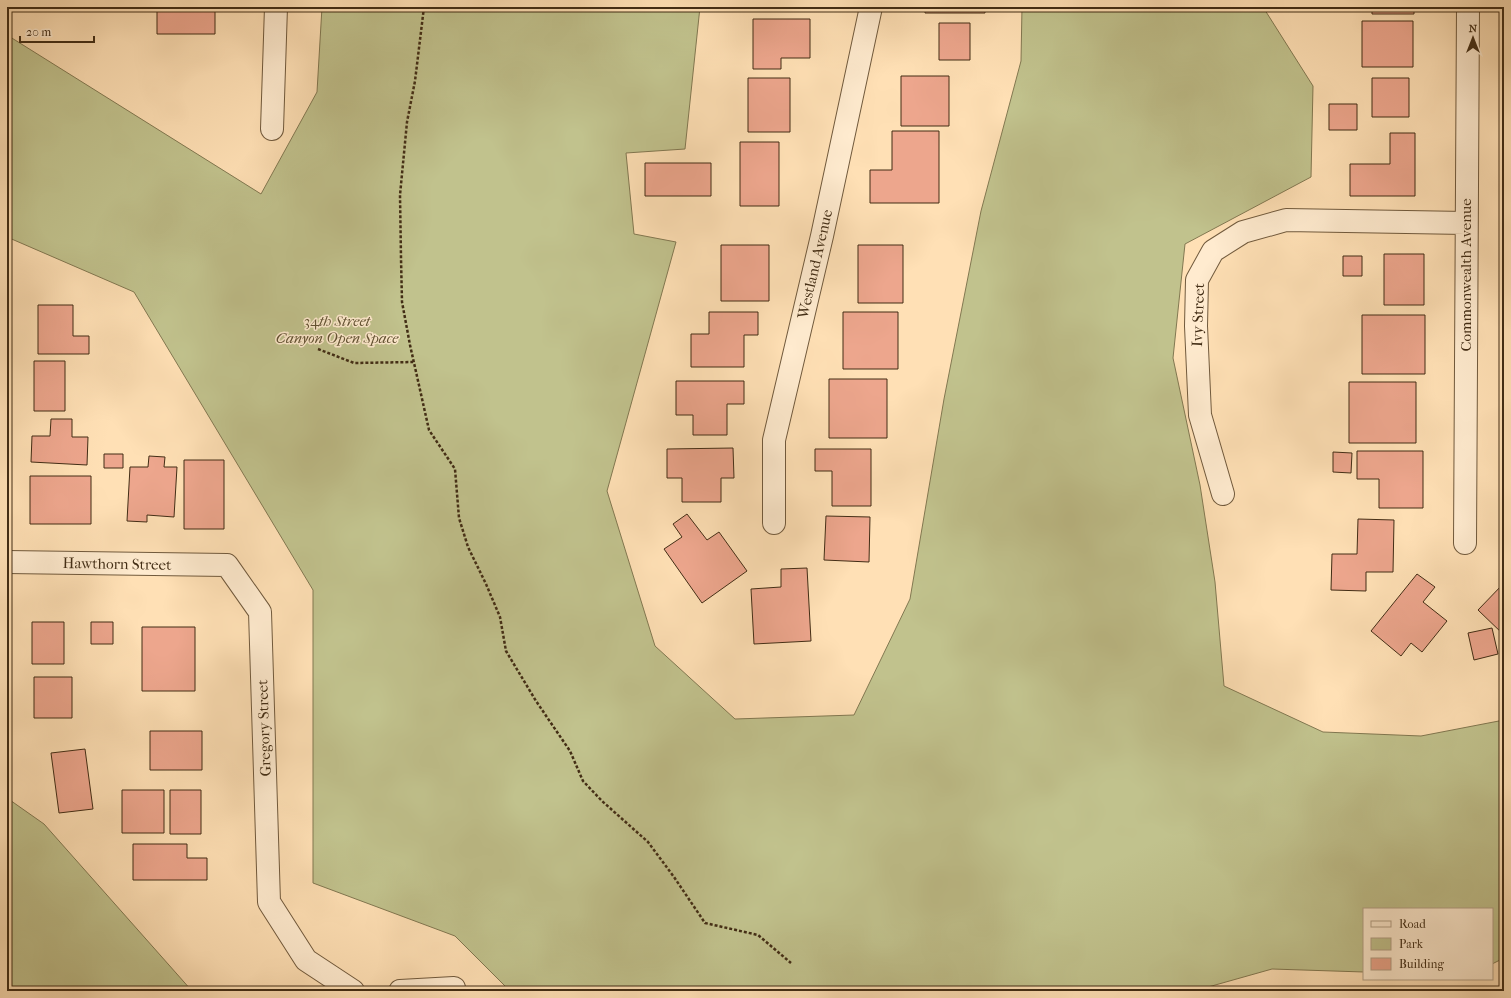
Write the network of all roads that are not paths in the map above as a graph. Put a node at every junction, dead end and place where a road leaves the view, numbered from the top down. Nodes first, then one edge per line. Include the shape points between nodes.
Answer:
1 (276, 7) edge
2 (871, 7) edge
3 (1468, 7) edge
4 (272, 129) dead end
5 (1466, 223) junction
6 (1223, 494) dead end
7 (774, 523) dead end
8 (1465, 543) dead end
9 (7, 562) edge
10 (227, 565) joint
11 (454, 988) dead end
12 (353, 991) edge
13 (400, 991) edge

1 - 4 street
2 - 7 street, Westland Avenue via 774,440
3 - 5 street, Commonwealth Avenue
5 - 6 street, Ivy Street via 1286,220 1243,232 1213,251 1197,280 1196,326 1200,415
5 - 8 street, Commonwealth Avenue
9 - 10 street, Hawthorn Street
10 - 12 street, Gregory Street via 260,612 269,902 306,960
11 - 13 street

